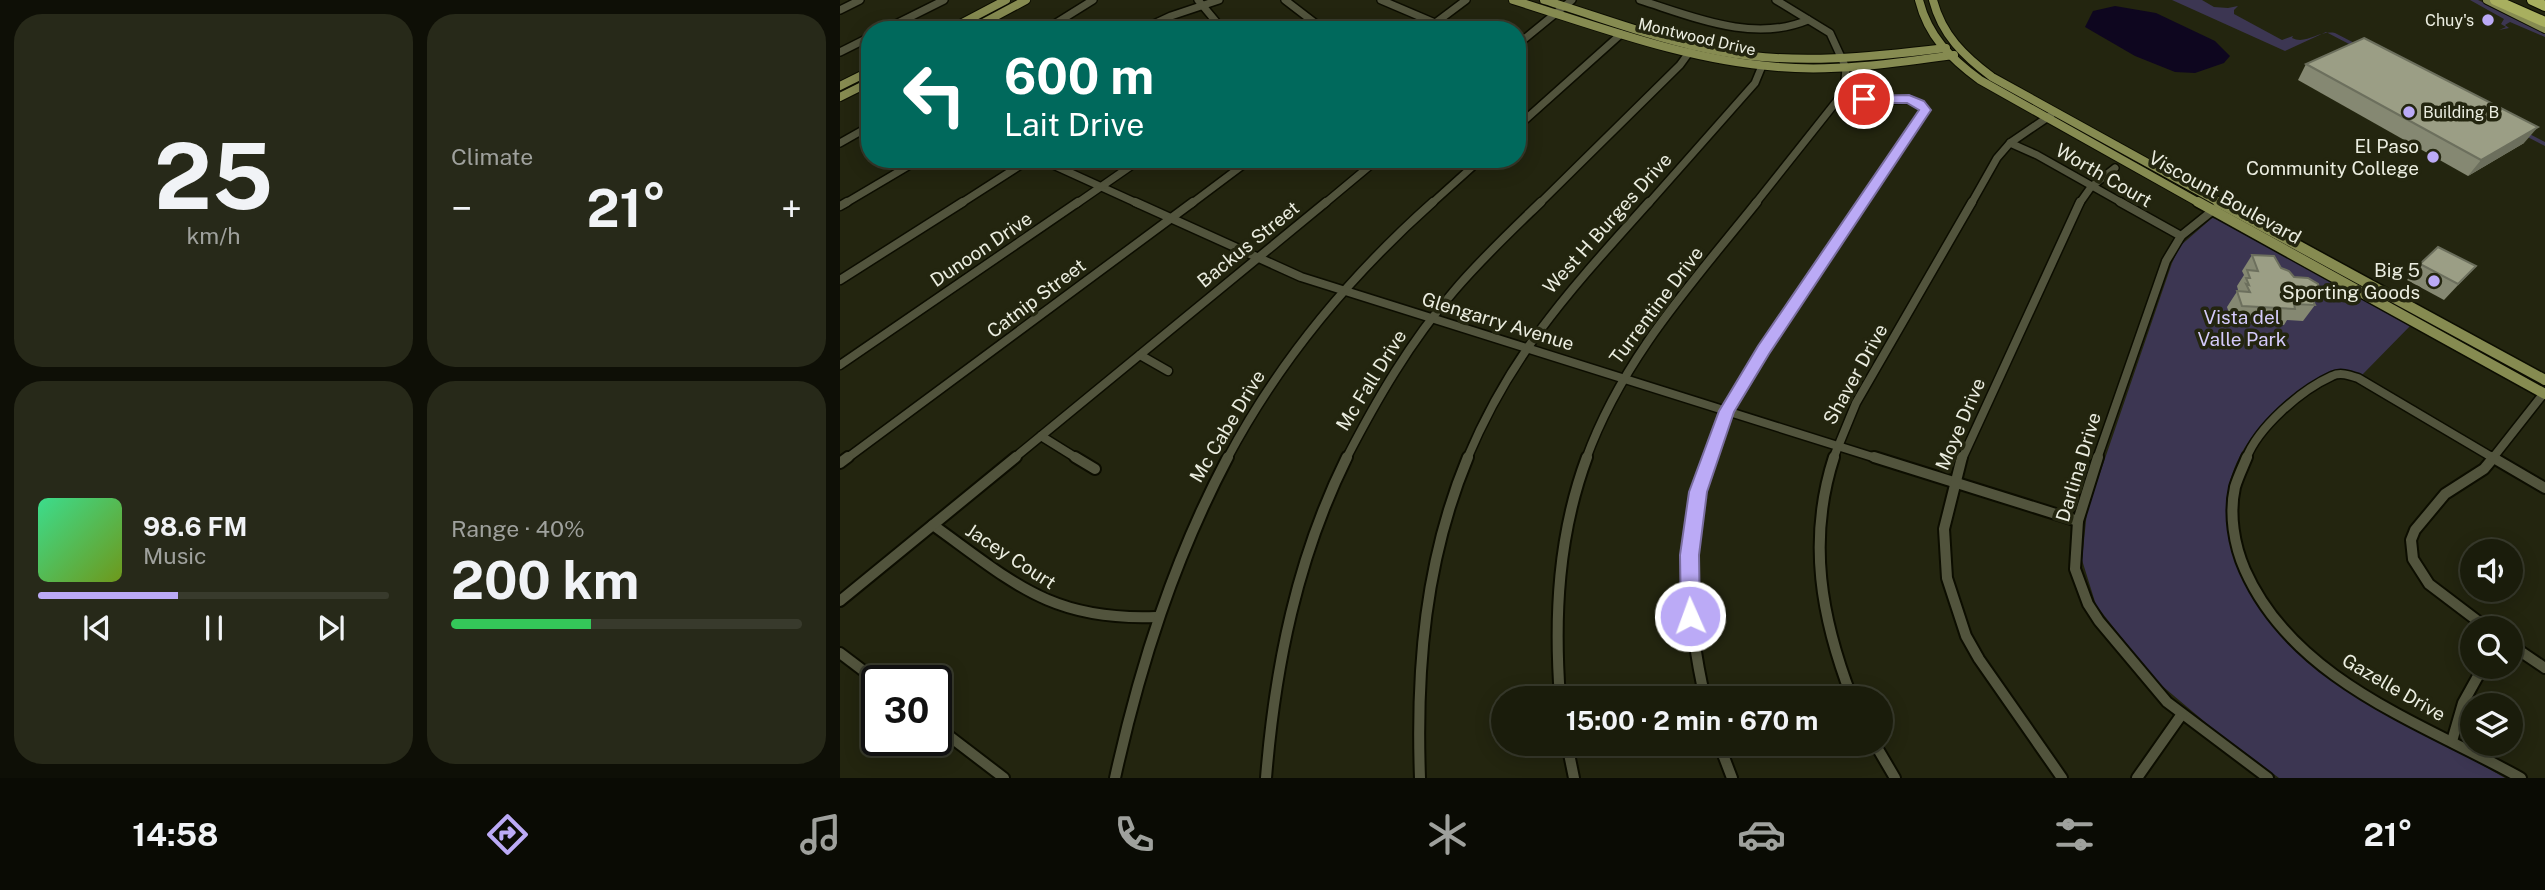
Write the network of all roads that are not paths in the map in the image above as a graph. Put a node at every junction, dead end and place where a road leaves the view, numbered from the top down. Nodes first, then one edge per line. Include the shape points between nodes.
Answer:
1 (860, 0) edge
2 (944, 0) edge
3 (1006, 0) edge
4 (1026, 0) edge
5 (1093, 0) edge
6 (1219, 0) edge
7 (1285, 0) edge
8 (1381, 0) edge
9 (1466, 0) edge
10 (1513, 0) edge
11 (1545, 0) edge
12 (1572, 0) edge
13 (1640, 0) edge
14 (1776, 0) edge
15 (1919, 0) edge
16 (1933, 0) edge
17 (2487, 0) edge
18 (2495, 0) edge
19 (2510, 0) edge
20 (2532, 0) edge
21 (1656, 2) edge
22 (1200, 3) edge
23 (1565, 6) junction
24 (2545, 6) edge
25 (840, 10) edge
26 (1556, 13) junction
27 (1808, 20) junction
28 (2545, 20) edge
29 (902, 21) edge
30 (966, 21) edge
31 (987, 21) edge
32 (1061, 21) edge
33 (1161, 21) edge
34 (1215, 21) edge
35 (1312, 21) edge
36 (1430, 21) edge
37 (1438, 21) edge
38 (2545, 29) edge
39 (1621, 34) junction
40 (1526, 38) edge
41 (861, 42) edge
42 (1691, 49) junction
43 (1960, 50) junction
44 (840, 52) edge
45 (1945, 52) junction
46 (1841, 59) junction
47 (1762, 66) junction
48 (1846, 68) junction
49 (861, 76) edge
50 (858, 77) junction
51 (861, 78) edge
52 (840, 86) edge
53 (861, 86) edge
54 (1843, 94) junction
55 (840, 97) edge
56 (2054, 112) junction
57 (2045, 118) junction
58 (1526, 119) edge
59 (861, 131) edge
60 (840, 143) edge
61 (2010, 143) junction
62 (905, 168) edge
63 (1016, 168) edge
64 (1061, 168) edge
65 (1128, 168) edge
66 (1239, 168) edge
67 (1367, 168) edge
68 (1472, 168) edge
69 (2116, 168) dead end
70 (1101, 186) junction
71 (2091, 187) junction
72 (2223, 204) junction
73 (840, 206) edge
74 (2212, 210) junction
75 (1170, 218) junction
76 (2181, 236) junction
77 (1258, 259) junction
78 (840, 280) edge
79 (1343, 291) junction
80 (1432, 319) junction
81 (1525, 348) junction
82 (1140, 355) junction
83 (840, 365) edge
84 (1168, 371) dead end
85 (1623, 378) junction
86 (2545, 380) edge
87 (2545, 393) edge
88 (1727, 411) junction
89 (1041, 436) junction
90 (1837, 445) junction
91 (2492, 458) junction
92 (840, 463) edge
93 (1095, 469) dead end
94 (1954, 481) junction
95 (2545, 488) edge
96 (2078, 520) junction
97 (933, 525) junction
98 (840, 601) edge
99 (2471, 616) edge
100 (1156, 617) junction
101 (840, 653) edge
102 (2523, 654) edge
103 (2545, 668) edge
104 (861, 669) edge
105 (2476, 679) edge
106 (1559, 686) edge
107 (1703, 686) edge
108 (1847, 686) edge
109 (2182, 714) junction
110 (952, 738) edge
111 (2452, 741) junction
112 (1569, 756) edge
113 (1724, 756) edge
114 (1882, 756) edge
115 (1004, 778) edge
116 (1115, 778) edge
117 (1266, 778) edge
118 (1420, 778) edge
119 (1574, 778) edge
120 (1732, 778) edge
121 (1895, 778) edge
122 (2062, 778) edge
123 (2137, 778) edge
124 (2267, 778) edge
125 (2521, 778) edge

1 - 25 street
2 - 29 street
3 - 30 main road
4 - 31 main road
5 - 32 street
6 - 22 street
7 - 35 street
8 - 36 street
9 - 37 street
10 - 26 main road, Montwood Drive
11 - 23 main road, Montwood Drive
12 - 23 street
13 - 21 street
14 - 27 street
15 - 45 main road, Viscount Boulevard via 1927,24
16 - 43 main road, Viscount Boulevard via 1941,25
17 - 38 main road
18 - 28 highway
19 - 28 highway
20 - 24 highway
21 - 27 street via 1701,18 1769,30
22 - 33 street
22 - 34 street
23 - 26 street
23 - 42 main road, Montwood Drive
26 - 39 main road, Montwood Drive
26 - 40 street
27 - 46 street via 1830,33
39 - 42 main road, Montwood Drive
39 - 58 street
41 - 44 street
42 - 46 main road, Montwood Drive
42 - 47 main road, Montwood Drive
42 - 80 street, Mc Fall Drive via 1474,269
43 - 45 main road, Montwood Drive
43 - 56 main road, Viscount Boulevard via 1997,80
45 - 46 main road, Montwood Drive
45 - 48 main road, Montwood Drive
45 - 57 main road, Viscount Boulevard via 1992,88
46 - 48 street
47 - 48 main road, Montwood Drive
47 - 81 street, West H Burges Drive via 1755,83 1557,305
48 - 54 street
49 - 50 main road
50 - 51 street
50 - 52 main road
53 - 55 main road
54 - 85 street, Turrentine Drive
54 - 88 street via 1875,101 1909,99 1925,110
56 - 57 street, Shaver Drive
56 - 72 main road, Viscount Boulevard
57 - 61 street, Shaver Drive
57 - 74 main road, Viscount Boulevard
59 - 60 street
61 - 71 street, Worth Court
61 - 90 street, Shaver Drive via 1997,158 1856,403
62 - 73 street
63 - 78 street
64 - 70 street, Glengarry Avenue
65 - 70 street, Dunoon Drive
66 - 75 street, Catnip Street
67 - 77 street, Backus Street
68 - 79 street, Mc Cabe Drive
69 - 71 street, Moye Drive
70 - 75 street, Glengarry Avenue
70 - 83 street, Dunoon Drive
71 - 76 street, Worth Court
71 - 94 street, Moye Drive via 2080,202
72 - 74 street, Darlina Drive
72 - 86 main road, Viscount Boulevard
74 - 76 street, Darlina Drive
74 - 87 main road, Viscount Boulevard
75 - 77 street, Glengarry Avenue
75 - 92 street, Catnip Street
76 - 96 street, Darlina Drive via 2166,261
77 - 79 street, Glengarry Avenue
77 - 82 street, Backus Street
79 - 80 street, Glengarry Avenue
79 - 100 street, Mc Cabe Drive via 1273,380 1229,452 1179,555
80 - 81 street, Glengarry Avenue
80 - 117 street, Mc Fall Drive via 1368,414 1322,511 1291,608
81 - 85 street, Glengarry Avenue
81 - 118 street, West H Burges Drive via 1477,432 1450,497 1438,541 1418,673
82 - 84 street
82 - 89 street, Backus Street
85 - 88 street, Glengarry Avenue
85 - 106 street, Turrentine Drive via 1589,447 1569,509 1556,610
87 - 91 street
88 - 90 street, Glengarry Avenue
88 - 107 street via 1698,492 1689,555 1692,633
89 - 93 street
89 - 97 street, Backus Street
90 - 94 street, Glengarry Avenue
90 - 108 street, Shaver Drive via 1822,492 1817,571 1829,638
91 - 95 street, Gazelle Drive
91 - 99 street via 2476,477 2437,502 2415,530 2411,548 2418,570 2429,584
91 - 111 street, Gazelle Drive via 2358,378 2339,374 2272,420 2246,457 2232,497 2230,518 2237,553 2259,598 2282,628 2344,681
94 - 96 street, Glengarry Avenue
94 - 122 street, Moye Drive via 1944,547 1958,617 1979,659
96 - 109 street, Darlina Drive via 2076,569 2088,604 2154,688
97 - 98 street, Backus Street
97 - 100 street, Jacey Court via 1050,603 1103,617
100 - 116 street, Mc Cabe Drive
101 - 104 street
102 - 103 street
105 - 111 street via 2463,703
109 - 123 street
109 - 124 street, Darlina Drive
110 - 115 street
111 - 125 street, Gazelle Drive
112 - 119 street
113 - 120 street
114 - 121 street

